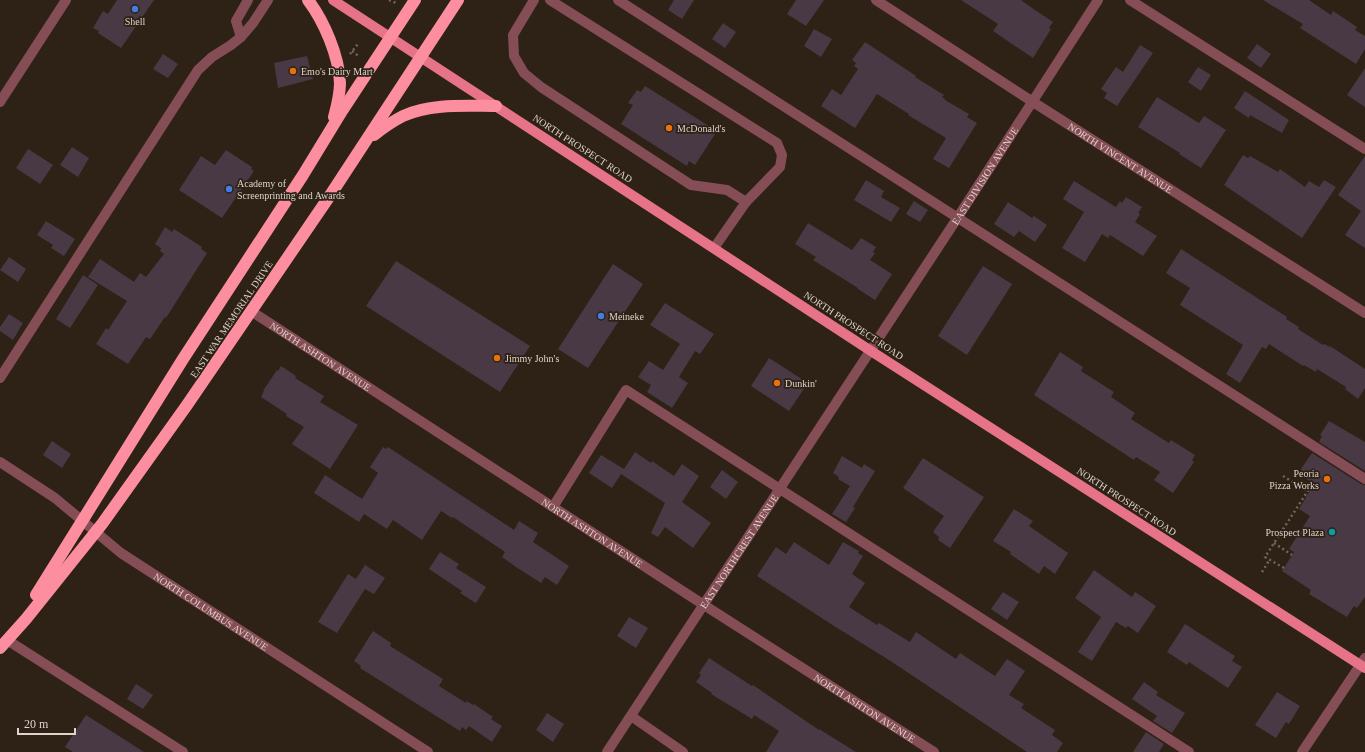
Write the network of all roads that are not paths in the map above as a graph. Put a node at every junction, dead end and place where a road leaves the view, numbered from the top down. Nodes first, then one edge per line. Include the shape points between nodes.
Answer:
1 (66, 0) edge
2 (248, 0) edge
3 (268, 0) edge
4 (308, 0) edge
5 (333, 0) edge
6 (415, 0) edge
7 (458, 0) edge
8 (534, 0) edge
9 (550, 0) edge
10 (565, 0) edge
11 (618, 0) edge
12 (876, 0) edge
13 (1098, 0) edge
14 (1130, 0) edge
15 (567, 11) junction
16 (241, 37) junction
17 (390, 37) junction
18 (421, 57) junction
19 (0, 102) edge
20 (1033, 102) junction
21 (496, 106) junction
22 (365, 142) junction
23 (1365, 149) edge
24 (314, 158) junction
25 (746, 202) junction
26 (958, 217) junction
27 (714, 248) junction
28 (251, 311) junction
29 (1365, 313) edge
30 (871, 351) junction
31 (0, 378) edge
32 (0, 462) edge
33 (1365, 479) edge
34 (780, 489) junction
35 (553, 507) junction
36 (82, 521) junction
37 (95, 532) junction
38 (704, 605) junction
39 (3, 644) edge
40 (1363, 663) edge
41 (631, 716) junction
42 (183, 752) edge
43 (428, 752) edge
44 (607, 752) edge
45 (683, 752) edge
46 (934, 752) edge
47 (1189, 752) edge
48 (1302, 752) edge

1 - 19 street
2 - 16 street via 236,21
3 - 16 street
4 - 24 highway via 327,33 340,78 339,98 334,117
5 - 17 main road, NORTH PROSPECT ROAD
6 - 17 highway, EAST WAR MEMORIAL DRIVE
7 - 18 highway, EAST WAR MEMORIAL DRIVE
8 - 25 street via 513,35 514,56 524,73 541,87 691,185 727,190
9 - 15 street
10 - 15 street
11 - 26 street
12 - 20 street, NORTH VINCENT AVENUE
13 - 20 street, EAST DIVISION AVENUE
14 - 23 street
15 - 25 street via 777,143 782,155 780,167
16 - 31 street via 198,70
17 - 18 main road, NORTH PROSPECT ROAD
17 - 24 highway, EAST WAR MEMORIAL DRIVE
18 - 21 main road, NORTH PROSPECT ROAD
18 - 22 highway, EAST WAR MEMORIAL DRIVE
20 - 26 street, EAST DIVISION AVENUE
20 - 29 street, NORTH VINCENT AVENUE
21 - 22 highway via 425,109 404,115
21 - 27 main road, NORTH PROSPECT ROAD
22 - 28 highway, EAST WAR MEMORIAL DRIVE
24 - 36 highway, EAST WAR MEMORIAL DRIVE via 183,359
25 - 27 street
26 - 30 street, EAST DIVISION AVENUE
26 - 33 street
27 - 30 main road, NORTH PROSPECT ROAD
28 - 35 street, NORTH ASHTON AVENUE
28 - 37 highway, EAST WAR MEMORIAL DRIVE
30 - 34 street, EAST NORTHCREST AVENUE
30 - 40 main road, NORTH PROSPECT ROAD
32 - 36 street, NORTH COLUMBUS AVENUE via 55,498
34 - 35 street via 626,390
34 - 38 street, EAST NORTHCREST AVENUE
34 - 47 street
35 - 38 street, NORTH ASHTON AVENUE
36 - 37 street, NORTH COLUMBUS AVENUE
36 - 39 highway, EAST WAR MEMORIAL DRIVE
37 - 39 highway, EAST WAR MEMORIAL DRIVE
37 - 43 street, NORTH COLUMBUS AVENUE via 127,557
38 - 41 street, EAST NORTHCREST AVENUE
38 - 46 street, NORTH ASHTON AVENUE
39 - 42 street
40 - 48 street
41 - 44 street, EAST NORTHCREST AVENUE
41 - 45 street

